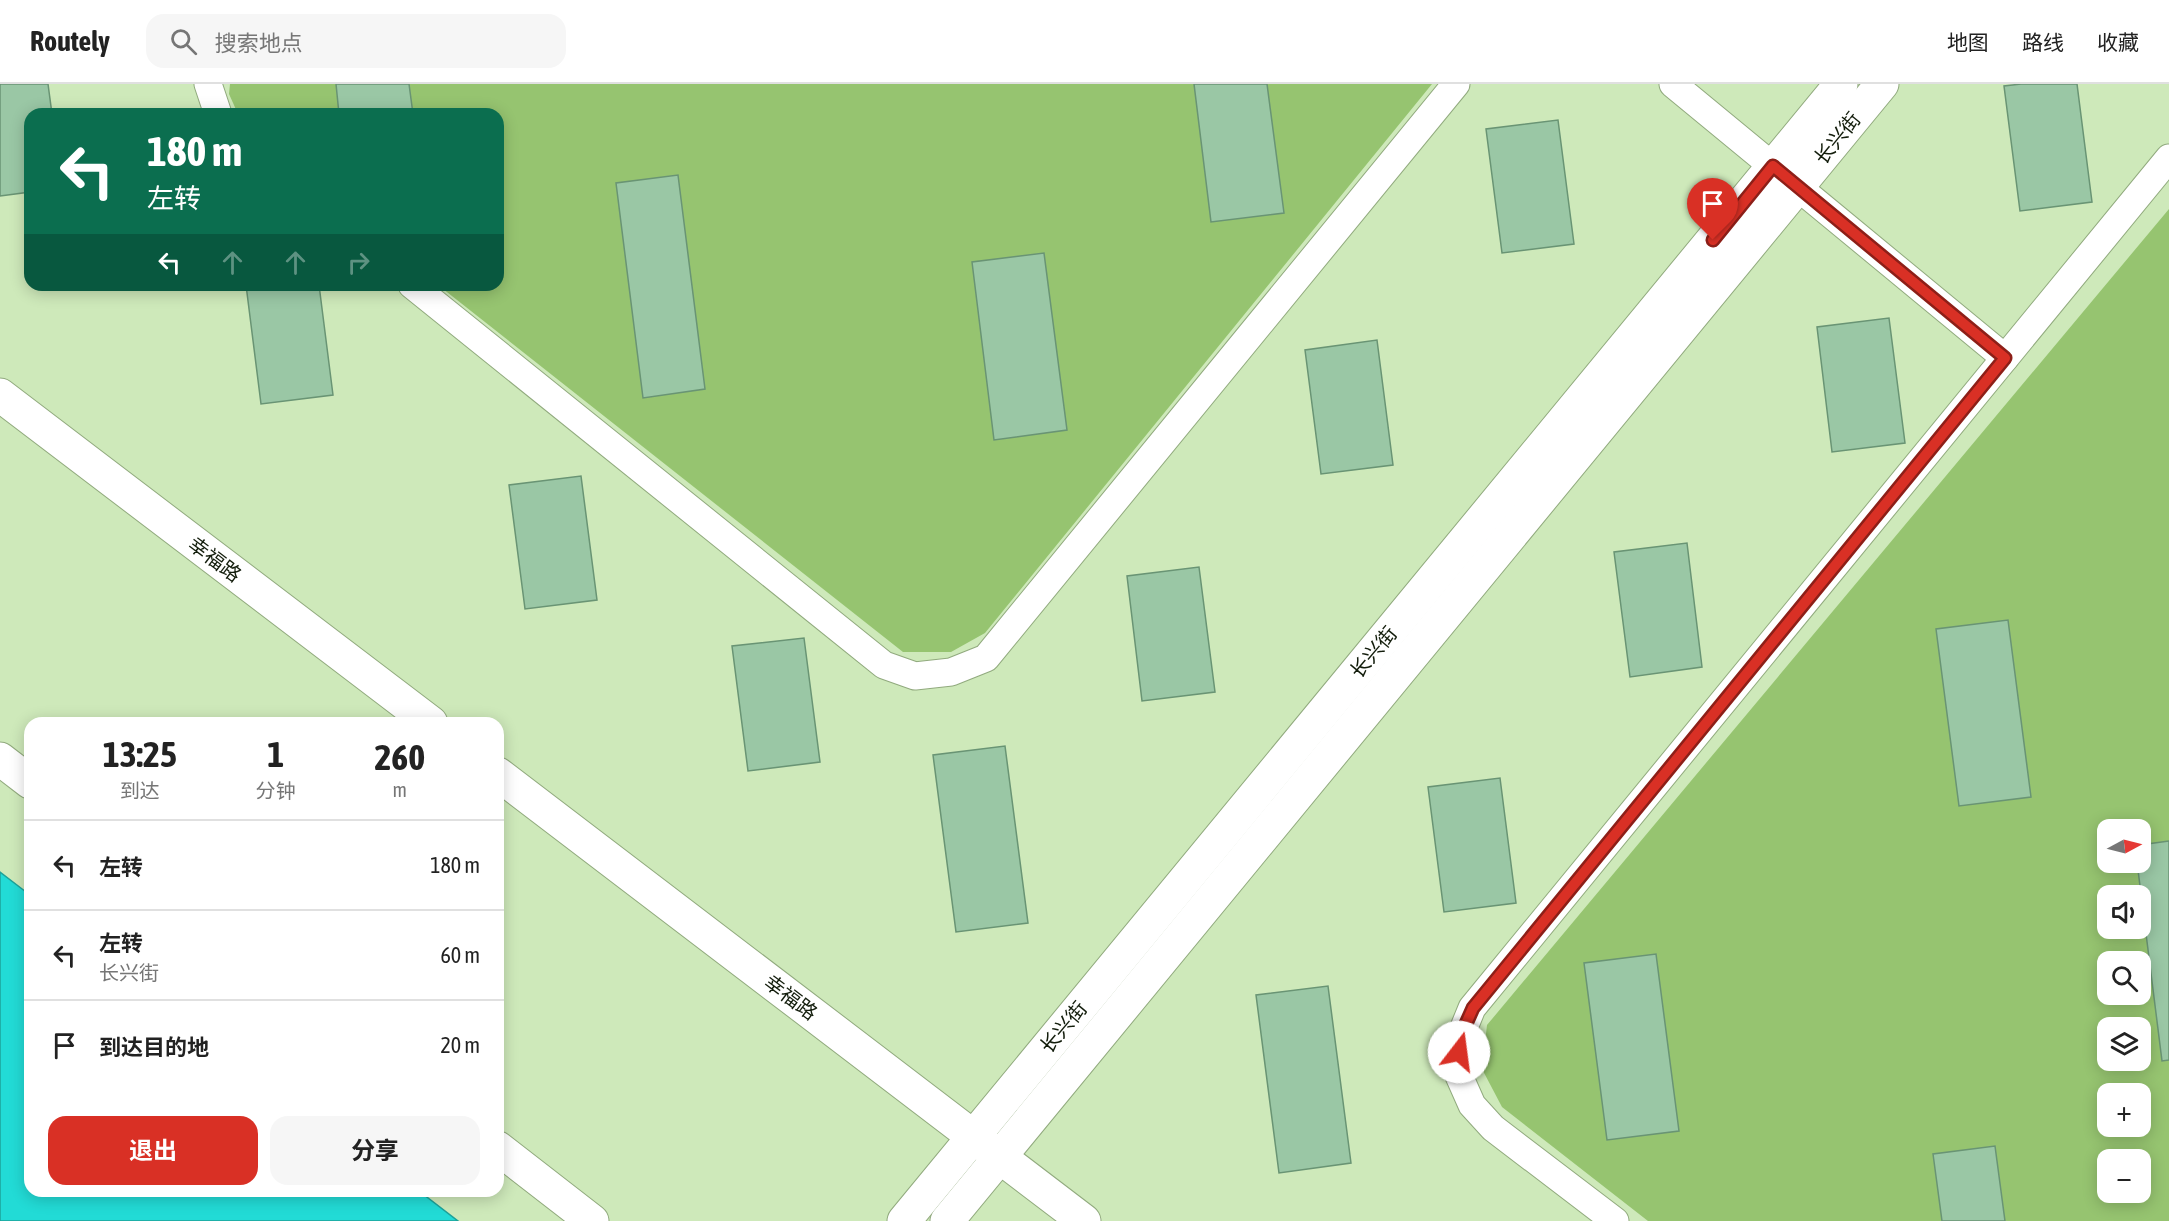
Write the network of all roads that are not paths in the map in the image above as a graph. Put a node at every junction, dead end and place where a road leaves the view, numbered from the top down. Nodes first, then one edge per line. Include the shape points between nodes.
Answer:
1 (208, 84) edge
2 (1456, 84) edge
3 (1673, 84) edge
4 (1841, 84) edge
5 (1882, 84) edge
6 (216, 108) edge
7 (2169, 158) edge
8 (1785, 176) junction
9 (419, 291) edge
10 (2005, 358) junction
11 (0, 395) edge
12 (423, 717) edge
13 (0, 759) edge
14 (24, 777) edge
15 (504, 779) edge
16 (973, 1137) junction
17 (504, 1153) edge
18 (999, 1157) junction
19 (592, 1221) edge
20 (904, 1221) edge
21 (947, 1221) edge
22 (1084, 1221) edge
23 (1615, 1221) edge

1 - 6 street
2 - 9 street via 986,658 951,672 915,676 884,665
3 - 8 street
4 - 8 street, 长兴街
5 - 8 street, 长兴街
7 - 10 street
8 - 10 street
8 - 16 street, 长兴街
8 - 18 street, 长兴街
10 - 23 street via 1473,1008 1461,1035 1456,1069 1472,1105 1493,1128
11 - 12 street, 幸福路
13 - 14 street
15 - 16 street, 幸福路
16 - 18 street, 幸福路
16 - 20 street, 长兴街
17 - 19 street
18 - 21 street, 长兴街
18 - 22 street, 幸福路

